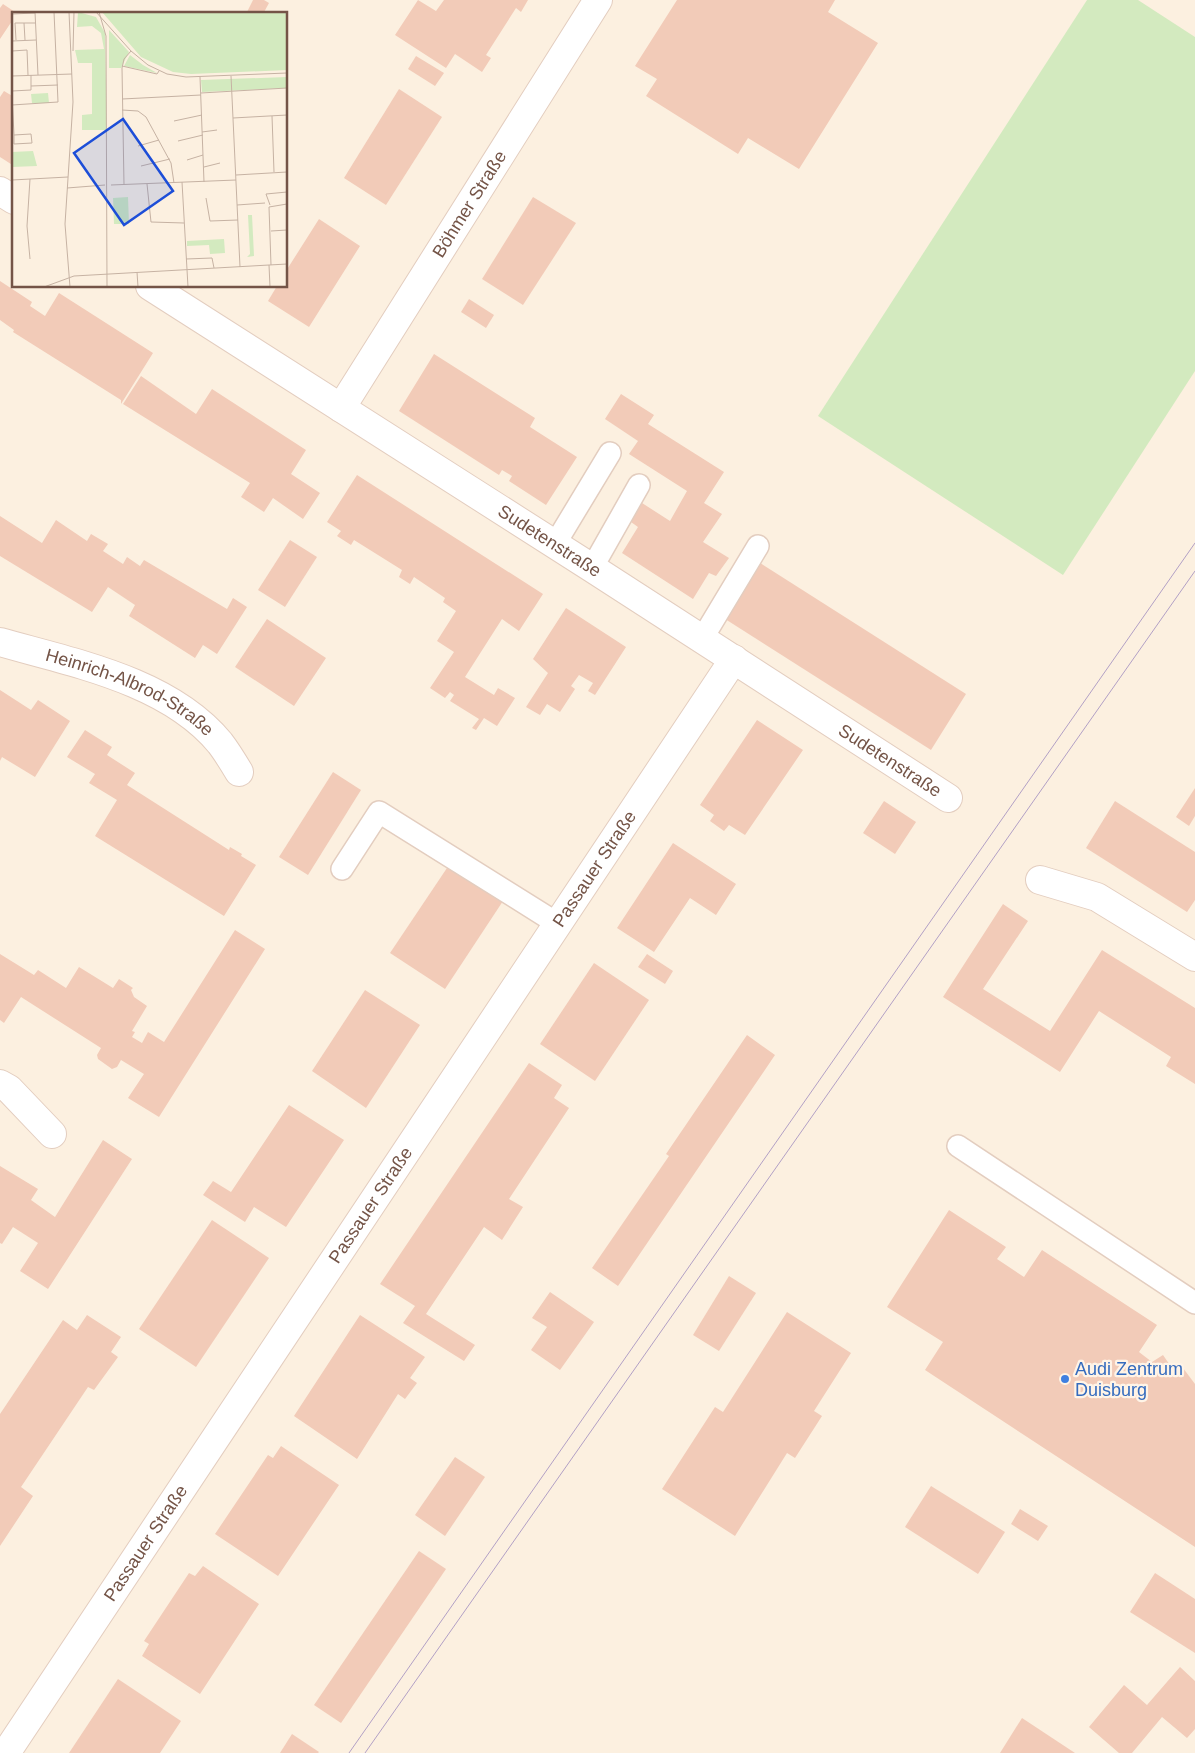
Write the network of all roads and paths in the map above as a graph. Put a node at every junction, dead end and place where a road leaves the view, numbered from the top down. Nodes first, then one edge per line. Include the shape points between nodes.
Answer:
1 (598, 0) edge
2 (0, 191) edge
3 (12, 199) edge
4 (153, 288) edge
5 (341, 408) junction
6 (610, 452) dead end
7 (639, 485) dead end
8 (554, 544) junction
9 (758, 546) dead end
10 (592, 568) junction
11 (702, 638) junction
12 (0, 642) edge
13 (734, 659) junction
14 (239, 772) dead end
15 (948, 798) dead end
16 (342, 869) dead end
17 (1040, 880) dead end
18 (558, 924) junction
19 (1195, 957) edge
20 (0, 1084) edge
21 (52, 1134) dead end
22 (958, 1146) dead end
23 (1195, 1303) edge
24 (6, 1753) edge

1 - 5 street, Böhmer Straße
2 - 3 street
4 - 5 street, Sudetenstraße
5 - 8 street, Sudetenstraße
6 - 8 lane
7 - 10 lane
8 - 10 street, Sudetenstraße
9 - 11 lane
10 - 11 street, Sudetenstraße
11 - 13 street, Sudetenstraße
12 - 14 street, Heinrich-Albrod-Straße via 143,686 191,717 219,742
13 - 15 street, Sudetenstraße
13 - 18 street, Passauer Straße
16 - 18 lane via 379,812
17 - 19 street via 1097,896
18 - 24 street, Passauer Straße
20 - 21 street via 9,1089
22 - 23 lane

